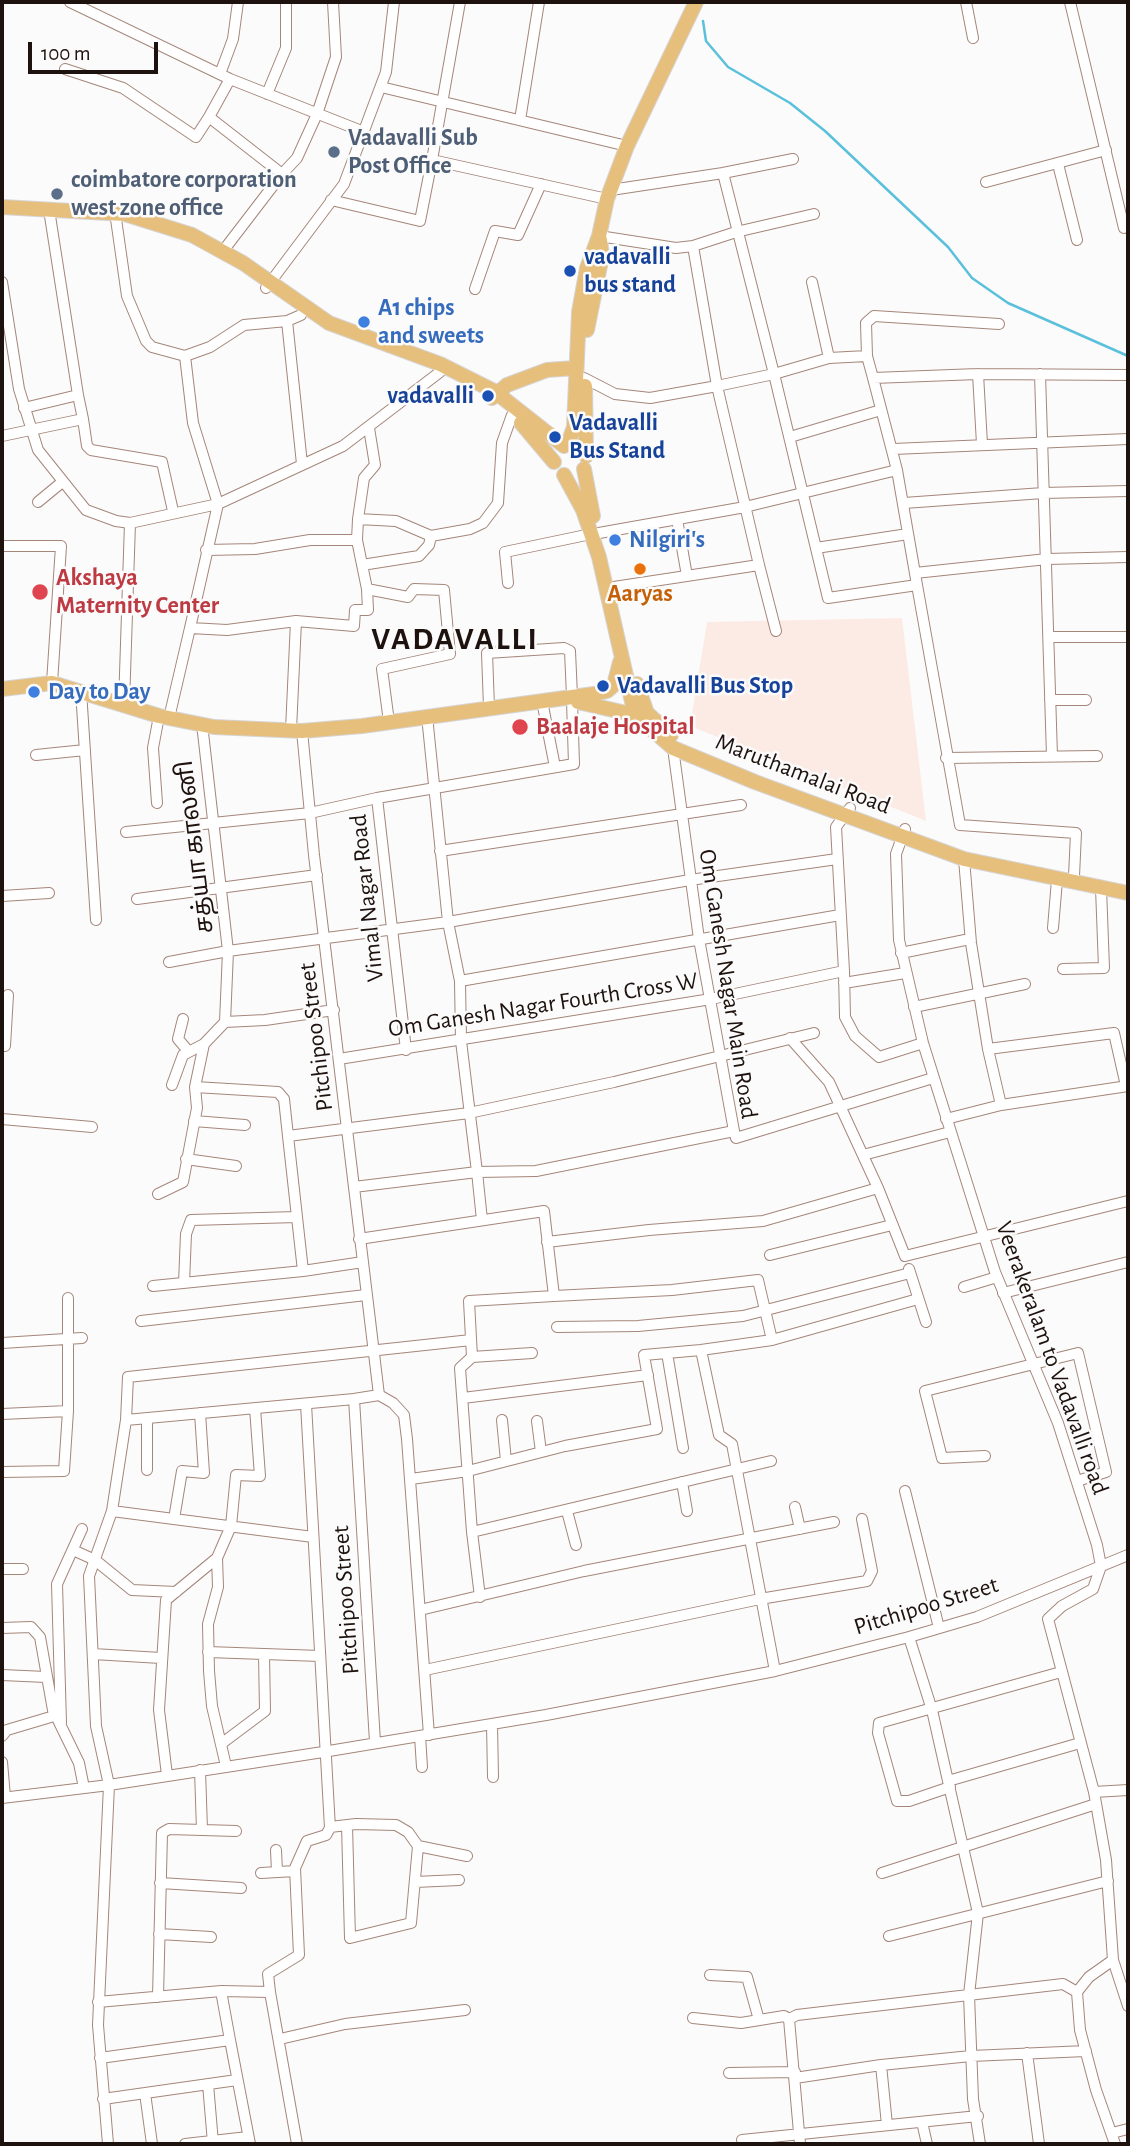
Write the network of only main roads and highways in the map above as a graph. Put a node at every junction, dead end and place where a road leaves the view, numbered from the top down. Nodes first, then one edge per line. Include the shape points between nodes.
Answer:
1 (696, 2) edge
2 (2, 207) edge
3 (2, 216) edge
4 (269, 285) junction
5 (580, 373) junction
6 (494, 395) junction
7 (566, 445) junction
8 (554, 462) junction
9 (585, 462) junction
10 (564, 475) junction
11 (595, 533) junction
12 (621, 654) junction
13 (632, 668) junction
14 (2, 689) edge
15 (607, 691) junction
16 (628, 692) junction
17 (572, 699) junction
18 (589, 702) junction
19 (639, 710) junction
20 (847, 811) junction
21 (904, 832) junction
22 (1128, 885) edge
23 (1128, 893) edge

1 - 5 main road via 609,194 581,301
2 - 4 main road via 125,214 192,235
3 - 4 main road via 116,219 193,241
4 - 6 main road via 328,323 419,355
4 - 6 main road via 294,318
5 - 6 main road via 547,370
5 - 7 main road
5 - 9 main road, Maruthamalai Road
6 - 7 main road
6 - 8 main road
7 - 8 main road via 556,452
7 - 9 main road via 577,446
8 - 10 main road
9 - 10 main road via 573,477
9 - 11 main road, Maruthamalai Road
10 - 11 main road, Maruthamalai Road
11 - 12 main road, Maruthamalai Road
11 - 13 main road, Maruthamalai Road via 614,587
12 - 15 main road via 620,672
12 - 16 main road, Maruthamalai Road
13 - 16 main road
13 - 19 main road, Maruthamalai Road
14 - 17 main road via 52,683 164,717 297,730
15 - 16 main road
15 - 17 main road
16 - 18 main road via 619,701
16 - 19 main road, Maruthamalai Road
17 - 18 main road
18 - 19 main road
19 - 20 main road, Maruthamalai Road via 685,745
19 - 20 main road, Maruthamalai Road via 673,748
20 - 21 main road, Maruthamalai Road
21 - 22 main road, Maruthamalai Road via 982,857
21 - 23 main road, Maruthamalai Road via 964,859

